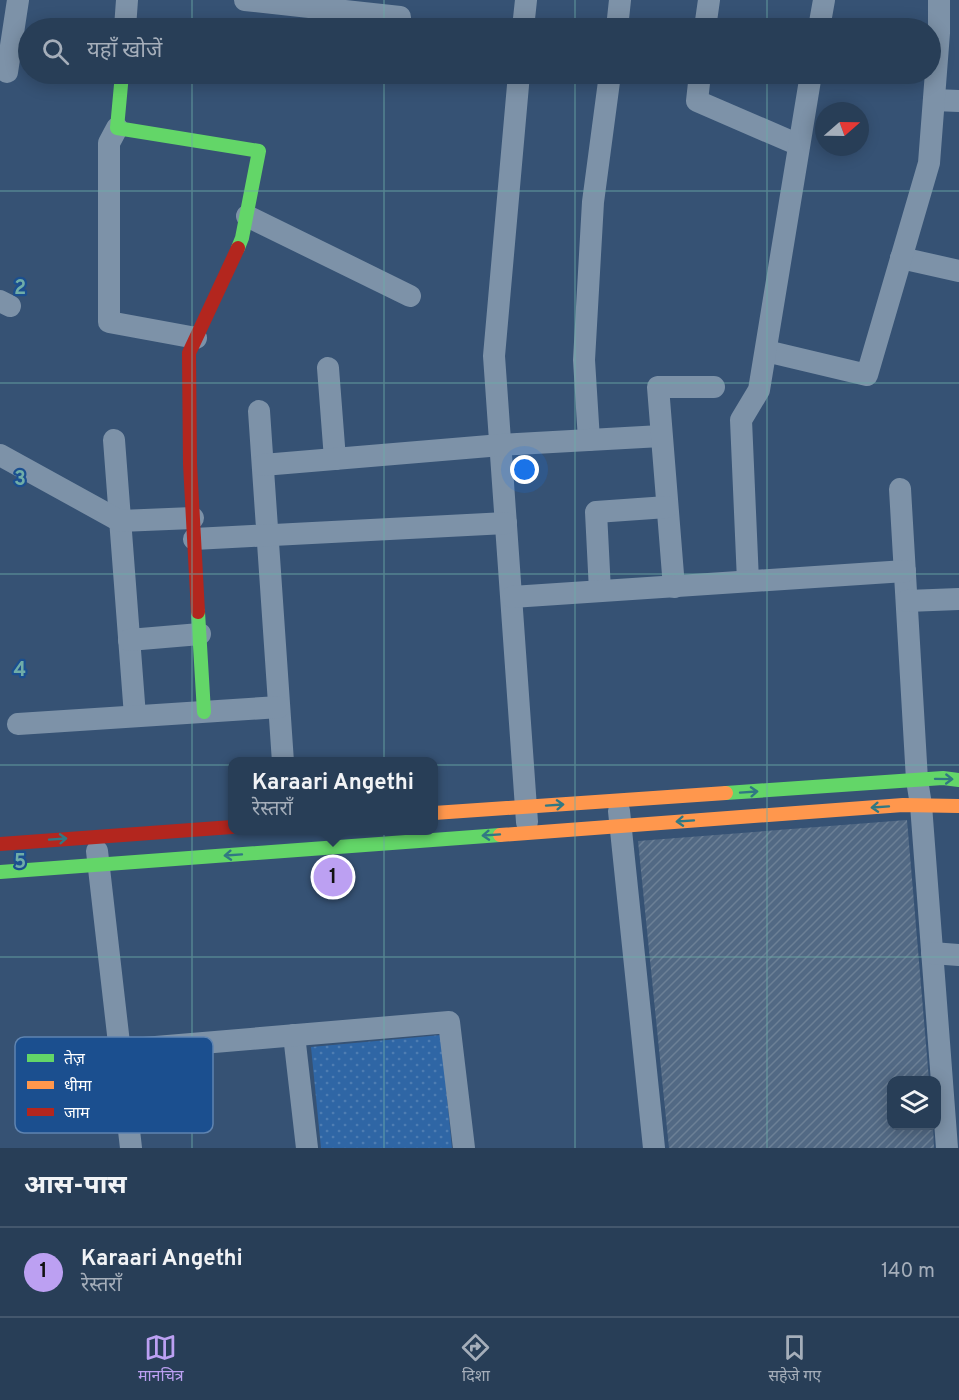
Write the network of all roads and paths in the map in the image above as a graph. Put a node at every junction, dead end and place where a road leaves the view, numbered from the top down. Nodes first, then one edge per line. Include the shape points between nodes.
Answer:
1 (18, 0) edge
2 (127, 0) edge
3 (245, 0) edge
4 (526, 0) edge
5 (620, 0) edge
6 (709, 0) edge
7 (824, 0) edge
8 (939, 0) edge
9 (400, 17) dead end
10 (126, 18) edge
11 (524, 18) edge
12 (617, 18) edge
13 (706, 18) edge
14 (821, 18) edge
15 (939, 18) edge
16 (7, 72) dead end
17 (121, 84) edge
18 (518, 84) edge
19 (609, 84) edge
20 (699, 84) edge
21 (809, 84) edge
22 (935, 84) edge
23 (934, 100) junction
24 (959, 101) edge
25 (117, 128) junction
26 (799, 145) junction
27 (247, 216) junction
28 (901, 258) junction
29 (959, 271) edge
30 (410, 296) dead end
31 (196, 338) junction
32 (766, 351) junction
33 (328, 368) dead end
34 (714, 387) dead end
35 (259, 411) dead end
36 (661, 436) junction
37 (114, 440) dead end
38 (589, 440) junction
39 (501, 445) junction
40 (0, 455) edge
41 (335, 459) junction
42 (263, 465) junction
43 (900, 489) dead end
44 (667, 507) junction
45 (120, 521) junction
46 (506, 523) junction
47 (194, 528) junction
48 (268, 535) junction
49 (905, 571) junction
50 (748, 581) junction
51 (674, 587) junction
52 (600, 591) junction
53 (512, 597) junction
54 (959, 598) edge
55 (907, 601) junction
56 (200, 634) junction
57 (129, 640) junction
58 (279, 706) junction
59 (204, 712) junction
60 (135, 716) junction
61 (18, 724) dead end
62 (283, 757) edge
63 (917, 780) junction
64 (959, 780) edge
65 (618, 800) junction
66 (921, 805) junction
67 (959, 806) edge
68 (526, 807) junction
69 (438, 813) edge
70 (621, 826) junction
71 (228, 827) edge
72 (528, 832) junction
73 (95, 837) junction
74 (288, 841) edge
75 (0, 844) edge
76 (99, 865) junction
77 (0, 872) edge
78 (932, 953) junction
79 (959, 955) edge
80 (294, 1035) junction
81 (119, 1037) edge
82 (213, 1042) edge
83 (129, 1133) edge
84 (131, 1148) edge
85 (307, 1148) edge
86 (464, 1148) edge
87 (654, 1148) edge
88 (947, 1148) edge

1 - 16 street
2 - 10 street
3 - 9 street
4 - 11 street
5 - 12 street
6 - 13 street
7 - 14 street
8 - 15 street
17 - 25 street
18 - 39 street via 495,356
19 - 38 street via 593,202 584,360
20 - 26 street via 697,101
21 - 26 street
22 - 23 street
23 - 24 street
23 - 28 street via 929,163
25 - 27 street via 259,151
25 - 31 street via 109,143 109,322
26 - 32 street
27 - 30 street
27 - 31 street via 242,238
28 - 29 street
28 - 32 street via 867,375
31 - 47 street via 189,352
32 - 50 street via 759,390 741,420
33 - 41 street
34 - 36 street via 658,387
35 - 42 street
36 - 38 street
36 - 44 street
37 - 45 street
38 - 39 street
39 - 41 street
39 - 46 street
40 - 45 street
41 - 42 street
42 - 48 street
43 - 49 street
44 - 51 street
44 - 52 street via 596,512
45 - 47 street
45 - 57 street
46 - 48 street
46 - 53 street
47 - 48 street
47 - 56 street
48 - 58 street
49 - 50 street
49 - 55 street
50 - 51 street
51 - 52 street
52 - 53 street
53 - 68 street
54 - 55 street
55 - 63 street
56 - 57 street
56 - 59 street
57 - 60 street
58 - 59 street
58 - 62 street
59 - 60 street
60 - 61 street
63 -> 64 street
65 -> 63 street
63 - 66 street
68 -> 65 street
65 - 70 street
66 - 67 street
66 -> 70 street
66 - 78 street
68 - 69 street
68 - 72 street
70 - 72 street
70 - 87 street
71 - 73 street
72 -> 74 street
75 -> 73 street
73 - 76 street
74 -> 76 street
76 - 77 street
76 - 81 street
78 - 79 street
78 - 88 street
80 - 82 street
80 - 85 street
80 - 86 street via 449,1022
83 - 84 street

